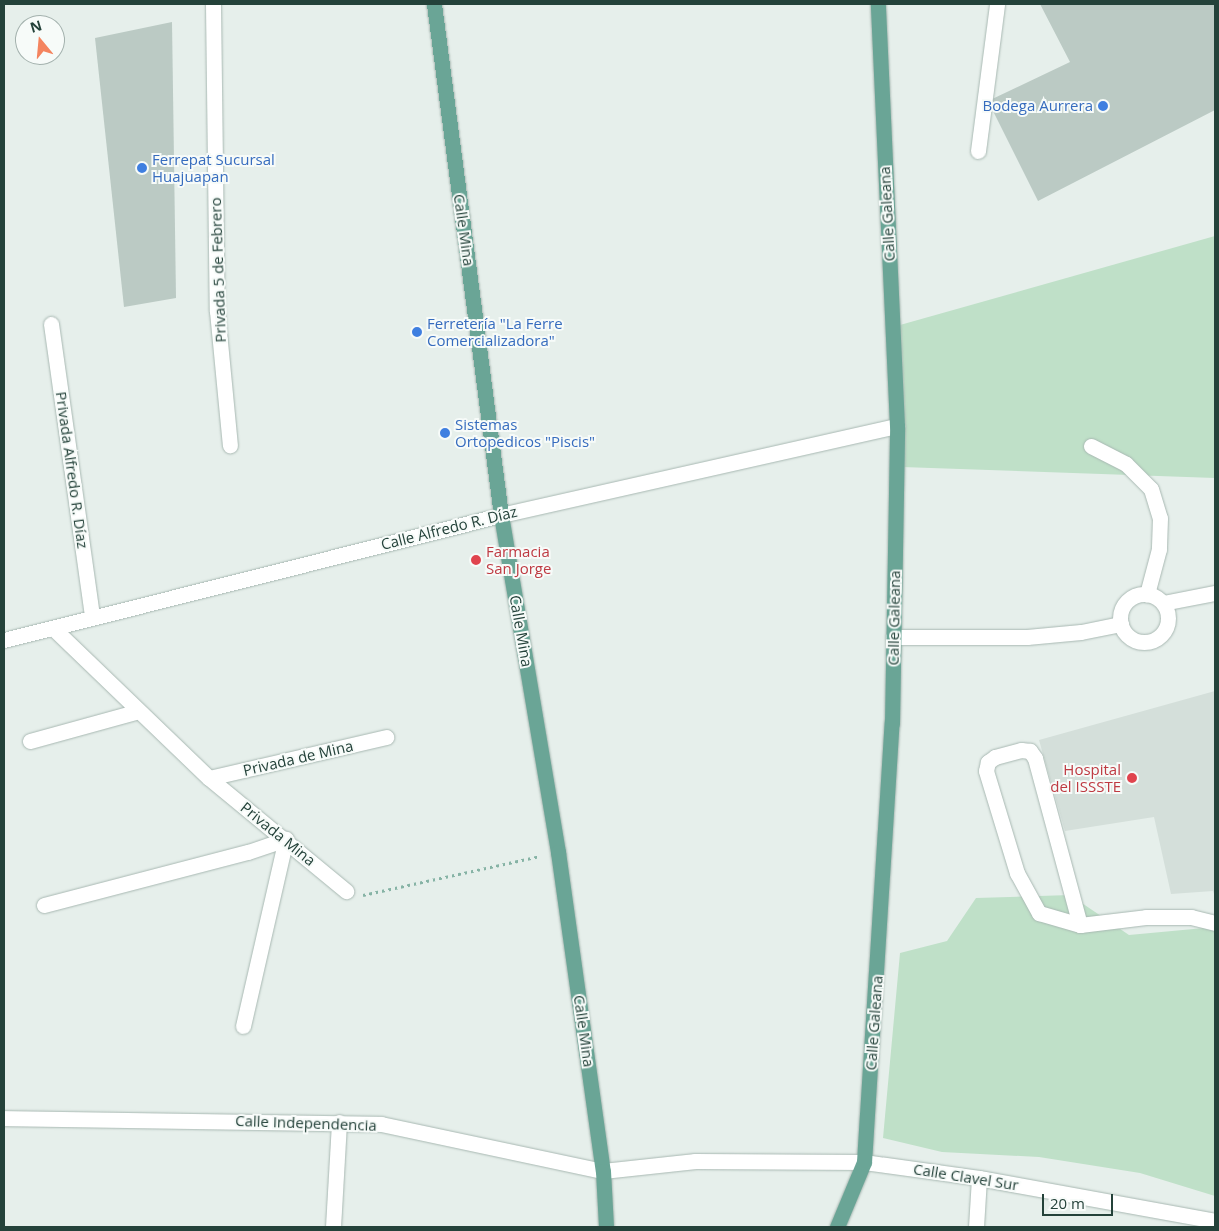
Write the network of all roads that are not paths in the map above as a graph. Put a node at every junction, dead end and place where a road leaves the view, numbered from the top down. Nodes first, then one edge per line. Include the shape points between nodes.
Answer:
1 (213, 4) edge
2 (434, 4) edge
3 (878, 4) edge
4 (998, 4) edge
5 (978, 151) dead end
6 (51, 324) dead end
7 (897, 426) junction
8 (230, 445) dead end
9 (1091, 446) dead end
10 (502, 515) junction
11 (1215, 593) edge
12 (1146, 594) junction
13 (1163, 603) junction
14 (92, 617) junction
15 (1120, 624) junction
16 (53, 628) junction
17 (893, 638) junction
18 (4, 640) edge
19 (139, 711) junction
20 (386, 737) dead end
21 (30, 741) dead end
22 (209, 778) junction
23 (286, 839) junction
24 (346, 891) road end
25 (44, 905) dead end
26 (1215, 923) edge
27 (1080, 925) junction
28 (242, 1026) dead end
29 (4, 1118) edge
30 (339, 1122) junction
31 (864, 1162) junction
32 (603, 1171) junction
33 (979, 1178) junction
34 (1191, 1221) edge
35 (1215, 1221) edge
36 (333, 1227) edge
37 (606, 1227) edge
38 (838, 1227) edge
39 (976, 1227) edge

1 - 8 street, Privada 5 de Febrero via 217,311
2 - 10 main road, Calle Mina
3 - 7 main road, Calle Galeana
4 - 5 street
6 - 14 street, Privada Alfredo R. Díaz
7 - 10 street, Calle Alfredo R. Díaz
7 - 17 main road, Calle Galeana
9 - 12 street via 1126,464 1151,489 1160,518 1159,549
10 - 14 street, Calle Alfredo R. Díaz
10 - 32 main road, Calle Mina via 558,852
11 - 13 street
12 - 13 street
12 - 15 street via 1129,599 1123,606
13 - 15 street via 1168,621 1159,636 1150,641 1132,639
14 - 16 street, Calle Alfredo R. Díaz
15 - 17 street via 1081,632 1027,637
16 - 18 street, Calle Alfredo R. Díaz
16 - 19 street, Privada Mina
17 - 31 main road, Calle Galeana via 892,723
19 - 21 street
19 - 22 street, Privada Mina
20 - 22 street, Privada de Mina
22 - 23 street, Privada Mina
23 - 24 street, Privada Mina
23 - 25 street via 248,852
23 - 28 street
26 - 27 street via 1191,917 1146,917
27 - 27 street via 1035,758 1030,752 1021,750 995,757 988,762 986,771 1017,874 1039,913
29 - 30 street, Calle Independencia
30 - 32 street, Calle Independencia via 381,1124
30 - 36 street
31 - 32 street, Calle Independencia via 695,1160
31 - 33 street, Calle Clavel Sur
31 - 38 main road, Calle Galeana
32 - 37 main road, Calle Mina
33 - 34 street, Calle Clavel Sur
33 - 39 street
34 - 35 street, Calle Clavel Sur

